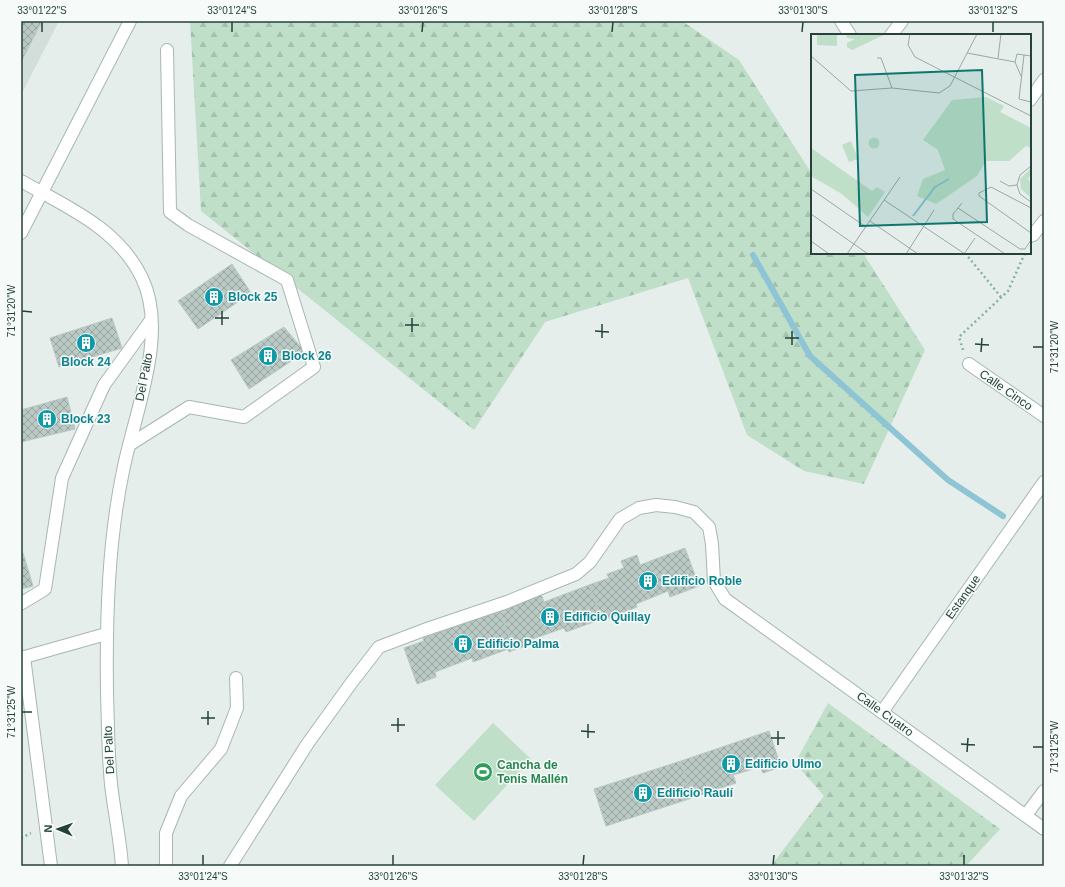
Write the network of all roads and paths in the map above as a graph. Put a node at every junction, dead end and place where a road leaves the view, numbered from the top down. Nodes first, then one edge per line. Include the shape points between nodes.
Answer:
1 (130, 21) edge
2 (841, 21) edge
3 (902, 21) edge
4 (849, 34) edge
5 (892, 34) edge
6 (167, 50) dead end
7 (1044, 80) edge
8 (1031, 99) edge
9 (21, 181) edge
10 (42, 193) junction
11 (1044, 221) edge
12 (21, 233) edge
13 (1031, 236) edge
14 (966, 254) edge
15 (1025, 254) edge
16 (1001, 298) junction
17 (151, 320) junction
18 (968, 364) joint
19 (1044, 416) edge
20 (129, 445) junction
21 (1044, 482) edge
22 (22, 604) edge
23 (106, 634) junction
24 (22, 658) edge
25 (236, 678) dead end
26 (882, 712) junction
27 (1044, 791) edge
28 (1026, 815) junction
29 (1044, 829) edge
30 (51, 866) edge
31 (122, 866) edge
32 (166, 866) edge
33 (230, 866) edge

1 - 10 street
2 - 4 street
3 - 5 street
6 - 20 street via 170,212 188,225 287,280 314,368 244,417 189,407
7 - 8 street
9 - 10 street, Del Palto
10 - 12 street
10 - 17 street, Del Palto via 100,226 126,251 143,279 151,306
11 - 13 street
14 - 16 path
15 - 16 path via 1008,291
16 - 18 path via 958,337
17 - 20 street, Del Palto via 146,377
17 - 22 street via 100,392 62,478 46,589
18 - 19 street, Calle Cinco
20 - 23 street, Del Palto via 122,471 112,545
21 - 26 street, Estanque
23 - 24 street
23 - 31 street, Del Palto via 111,784
24 - 30 street
25 - 32 street via 237,708 221,749 181,796 166,833
26 - 28 street, Calle Cuatro
26 - 33 street, Calle Cuatro via 725,599 714,581 712,544 708,527 694,512 656,505 639,508 620,519 590,562 576,574 507,602 379,647 308,743
27 - 28 street
28 - 29 street, Calle Cuatro

